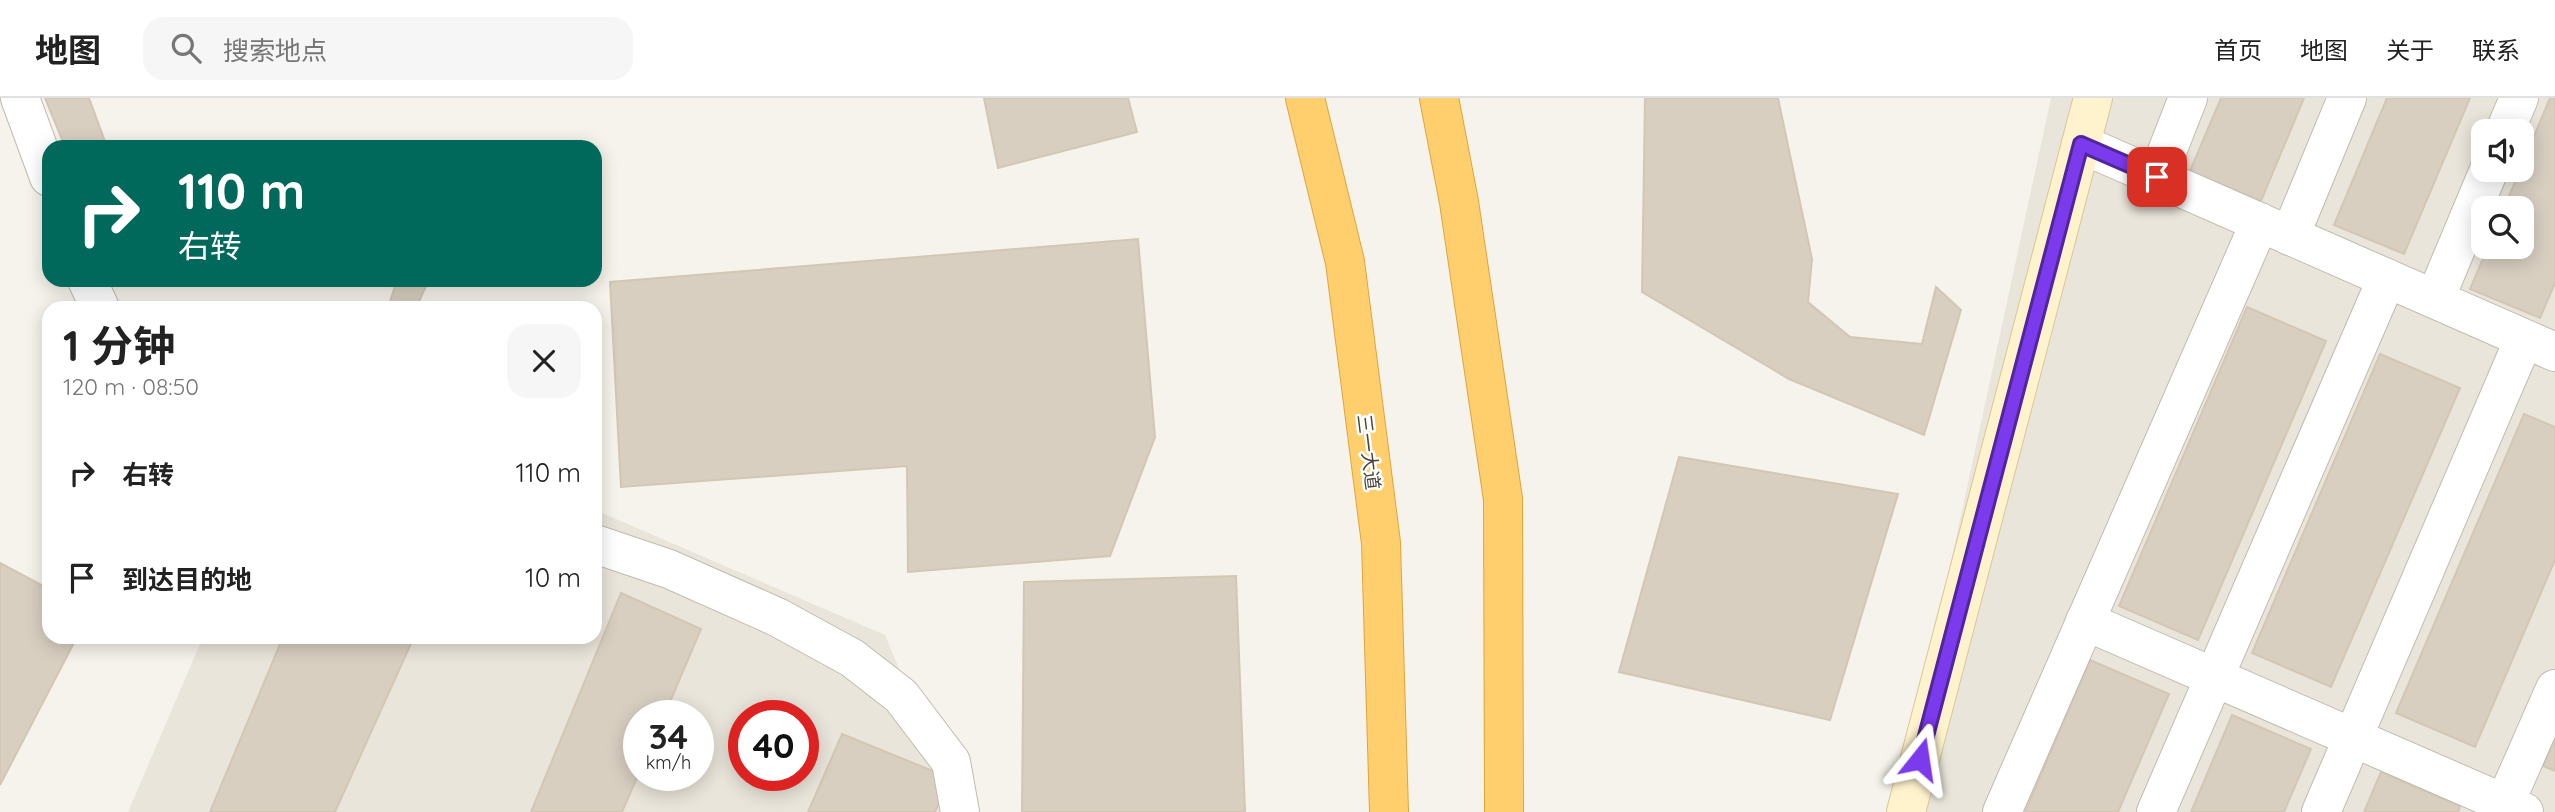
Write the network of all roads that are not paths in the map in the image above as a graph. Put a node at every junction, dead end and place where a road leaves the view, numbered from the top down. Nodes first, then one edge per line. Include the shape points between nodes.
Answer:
1 (20, 98) edge
2 (1305, 98) edge
3 (1439, 98) edge
4 (2093, 98) edge
5 (2188, 98) edge
6 (2347, 98) edge
7 (2519, 98) edge
8 (2510, 119) edge
9 (2081, 144) junction
10 (42, 158) edge
11 (2157, 177) junction
12 (2484, 182) edge
13 (2275, 229) junction
14 (2387, 278) junction
15 (2435, 299) junction
16 (2539, 345) edge
17 (602, 546) edge
18 (2085, 621) junction
19 (2214, 677) junction
20 (2555, 689) edge
21 (2353, 737) junction
22 (2510, 809) edge
23 (960, 812) edge
24 (1389, 812) edge
25 (1504, 812) edge
26 (1906, 812) edge
27 (2002, 812) edge
28 (2156, 812) edge
29 (2321, 812) edge

1 - 10 street
2 - 24 highway, 三一大道 via 1345,262 1381,543
3 - 25 highway via 1503,499
4 - 9 street
5 - 11 street
6 - 13 street
7 - 8 street
9 - 11 street
9 - 26 street
11 - 13 street
12 - 15 street
13 - 14 street
13 - 18 street
14 - 15 street
14 - 19 street
15 - 16 street
16 - 21 street
17 - 23 street via 681,574 777,617 852,658 901,696 951,762
18 - 19 street
18 - 27 street
19 - 21 street
19 - 28 street
20 - 22 street
21 - 22 street
21 - 29 street

